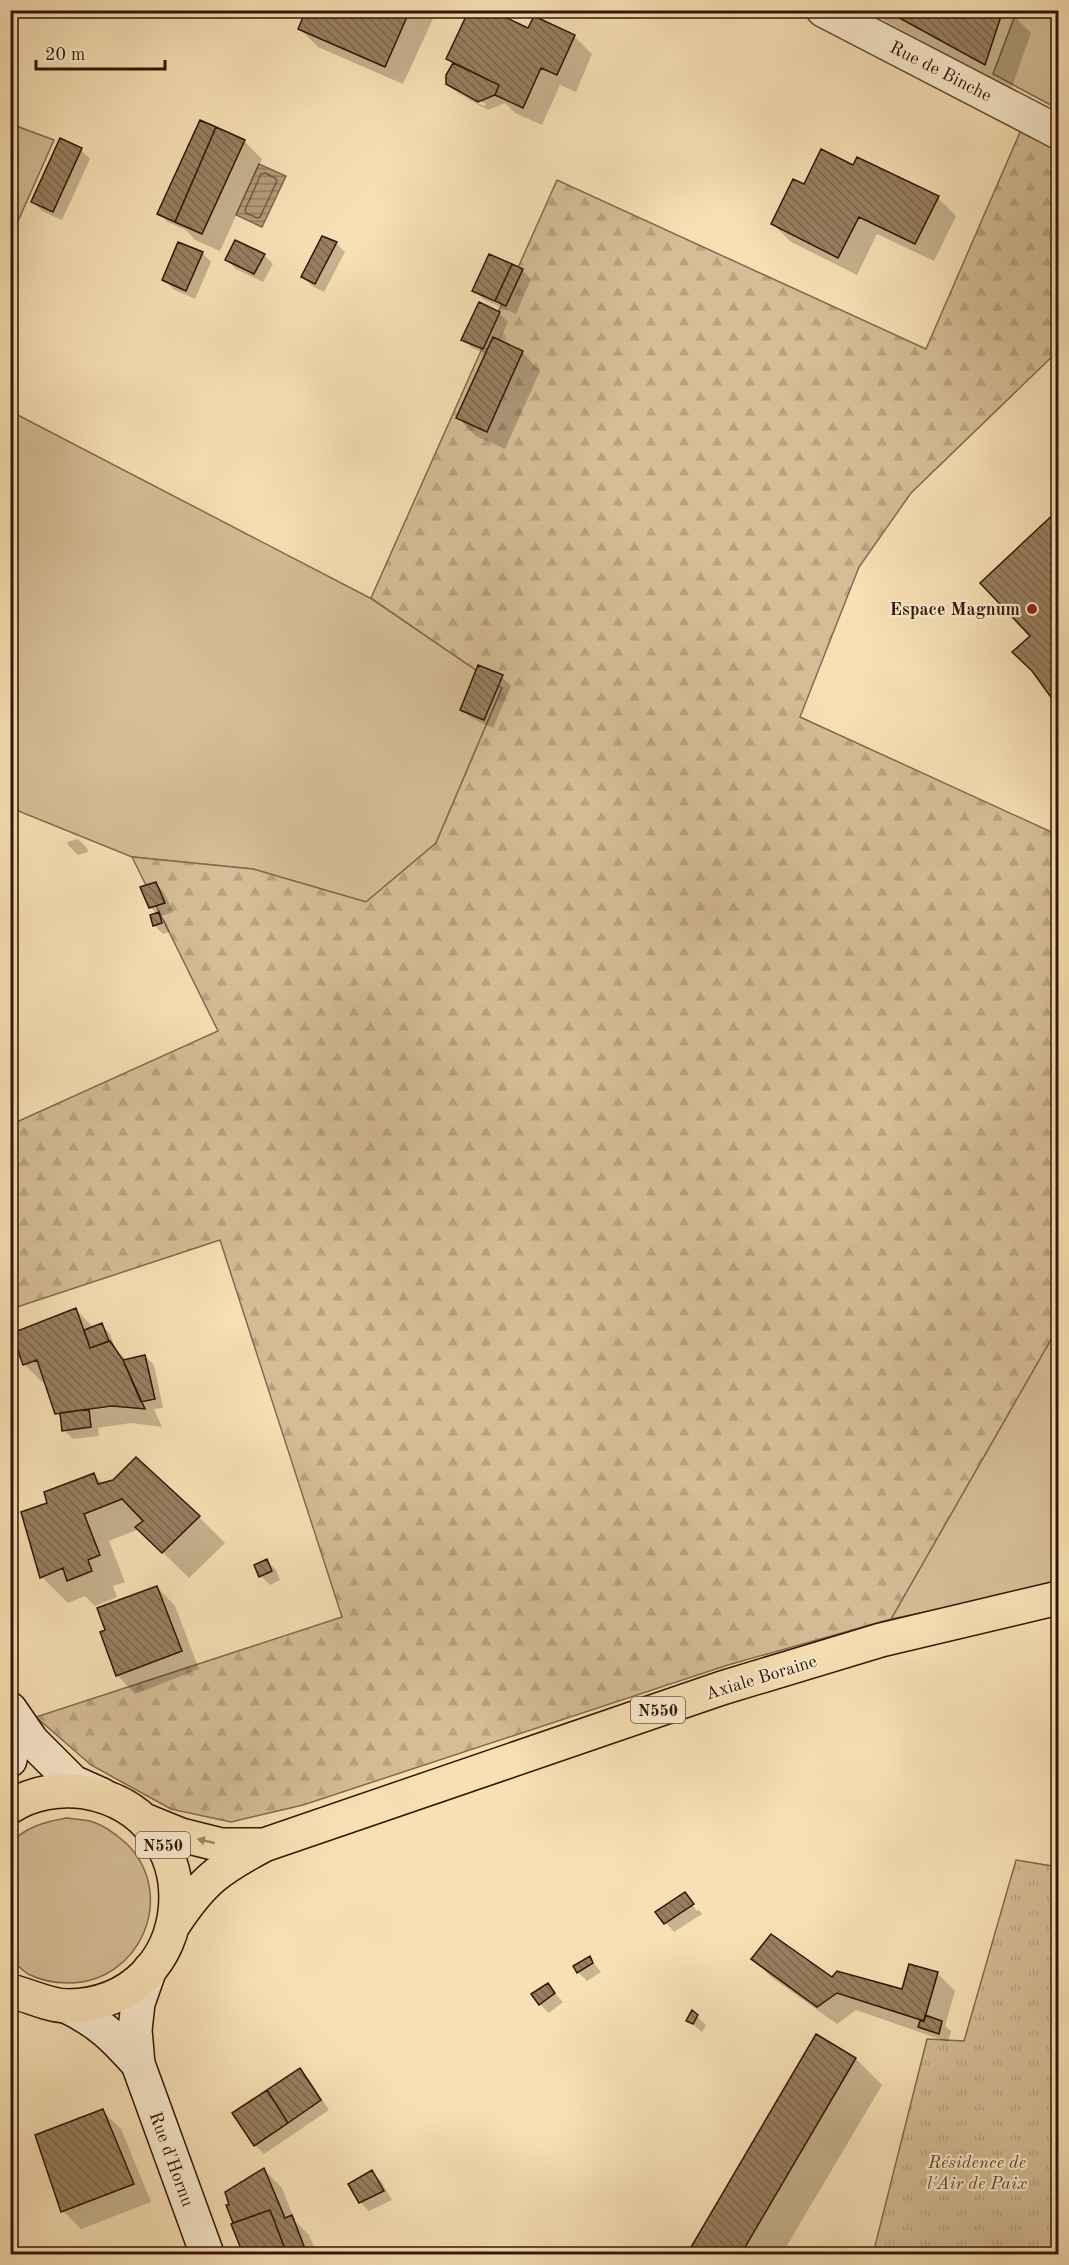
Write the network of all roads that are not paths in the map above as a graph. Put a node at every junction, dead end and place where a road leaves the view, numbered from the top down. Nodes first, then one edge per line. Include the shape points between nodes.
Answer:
1 (823, 10) edge
2 (1059, 132) edge
3 (1059, 1598) edge
4 (10, 1709) edge
5 (10, 1724) edge
6 (10, 1760) edge
7 (102, 1795) junction
8 (10, 1808) edge
9 (144, 1820) junction
10 (264, 1845) junction
11 (174, 1924) junction
12 (150, 1969) junction
13 (11, 1990) edge
14 (66, 2006) junction
15 (138, 2064) junction
16 (207, 2254) edge

1 - 2 street, Rue de Binche
3 - 10 main road, Axiale Boraine / N550 via 881,1640 722,1688
4 - 7 street via 32,1741 73,1782
5 - 6 street
7 - 8 main road, N550 via 73,1790 44,1793
7 - 9 main road, N550
10 -> 9 main road, N550 via 221,1845
9 - 11 main road, N550 via 166,1850 177,1886
10 - 11 main road, N550 via 225,1866 207,1881
11 - 12 main road, N550 via 161,1955
12 - 14 main road, N550 via 127,1990 97,2003
12 - 15 street via 138,2003
13 - 14 main road, N550 via 38,2001
14 - 15 street via 89,2017 113,2036
15 - 16 street, Rue d'Hornu

